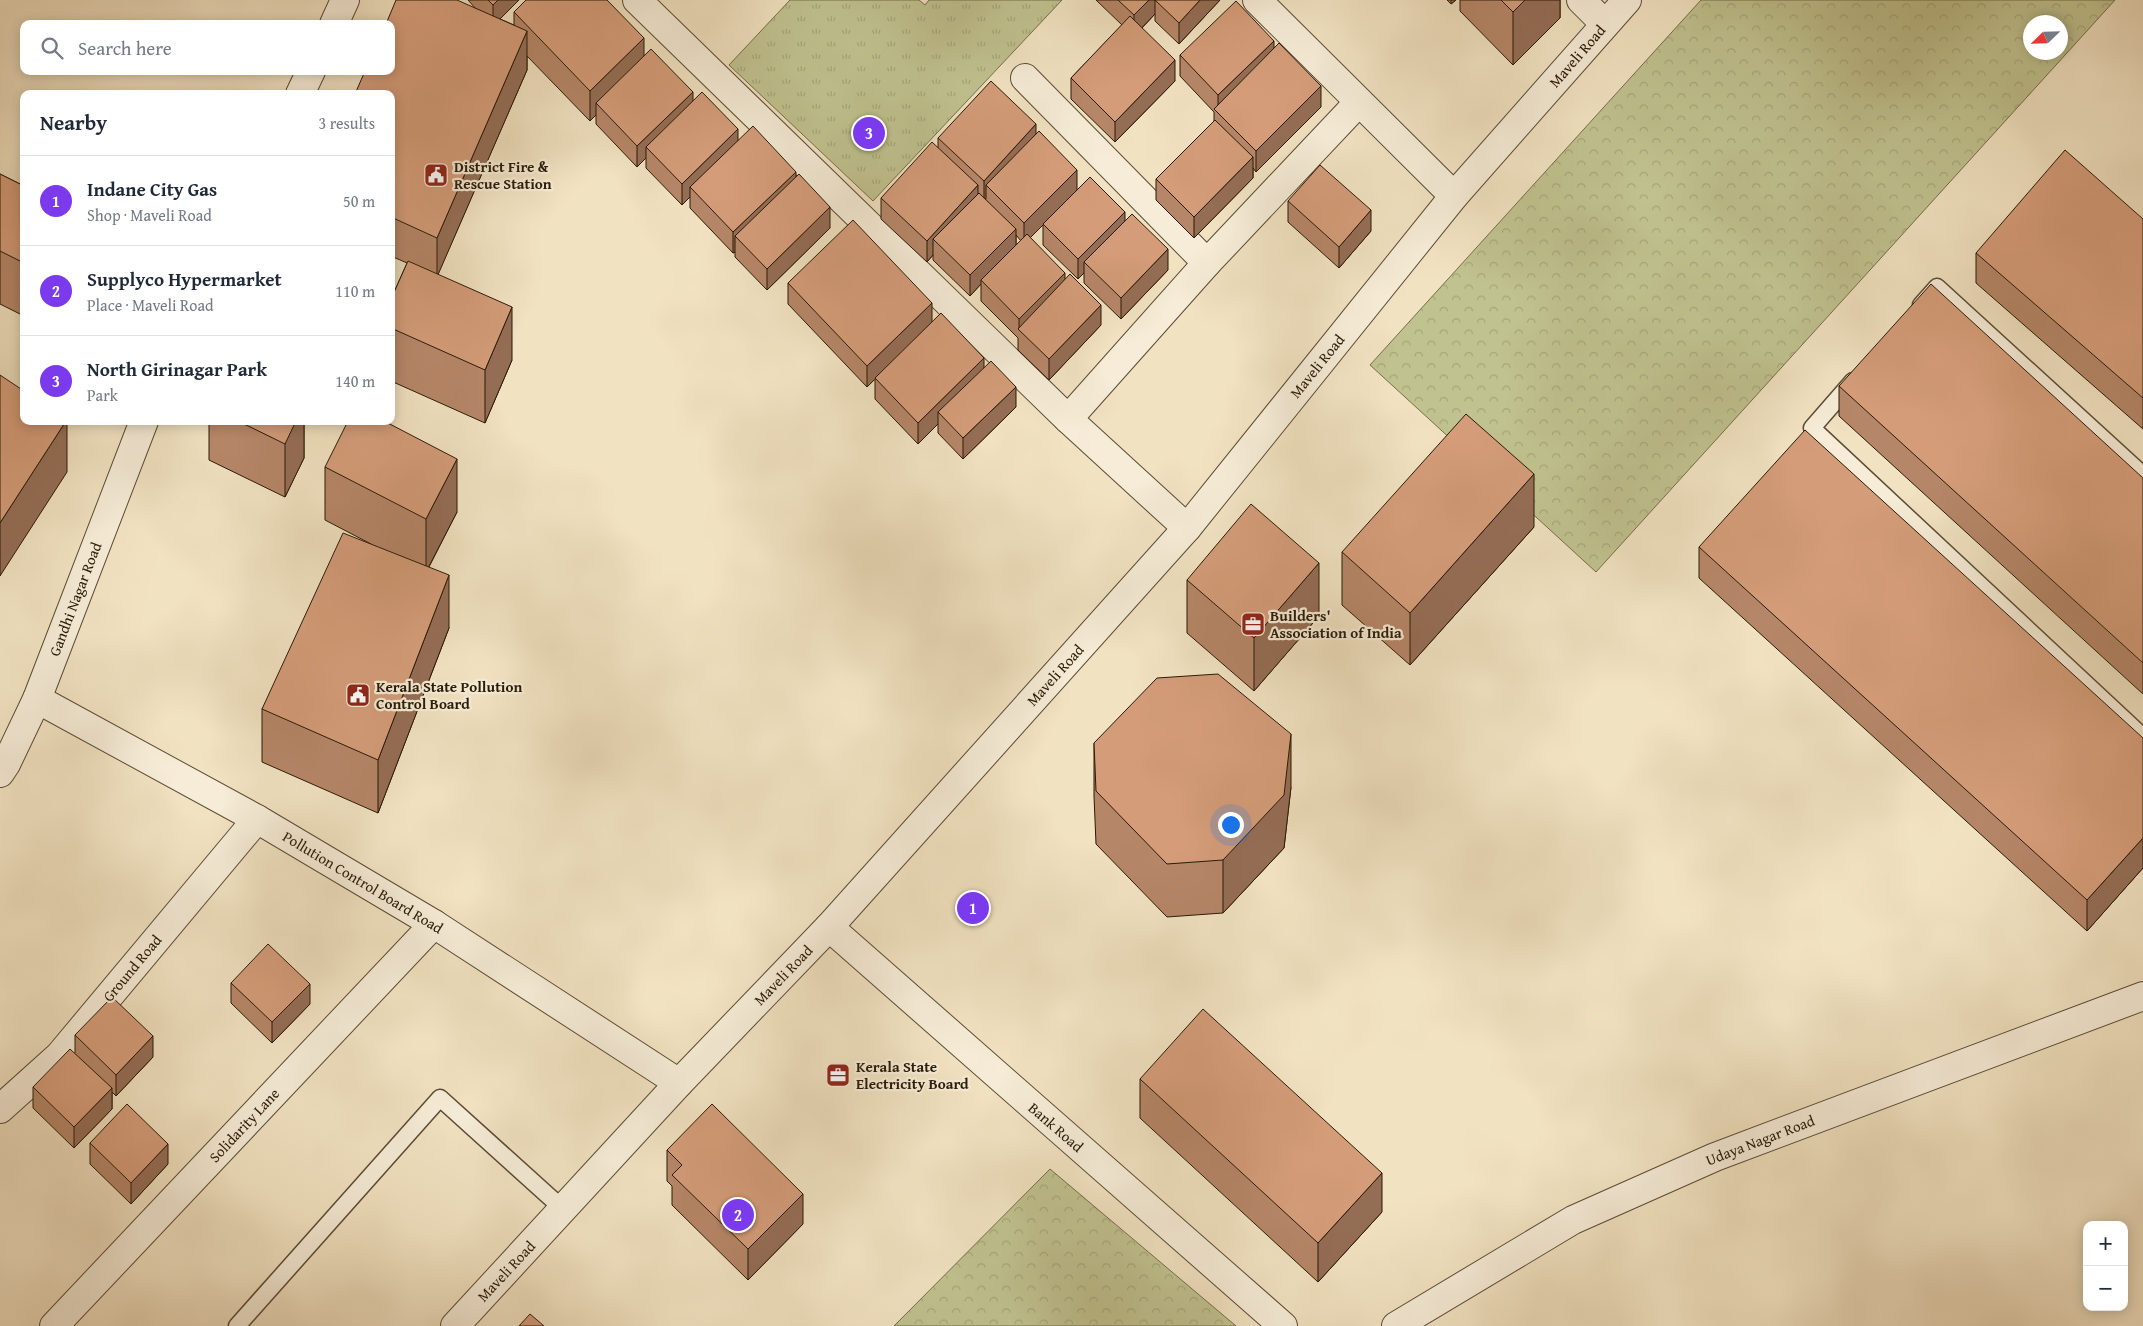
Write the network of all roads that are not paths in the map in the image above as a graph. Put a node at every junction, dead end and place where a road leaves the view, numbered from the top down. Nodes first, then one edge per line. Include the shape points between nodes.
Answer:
1 (345, 0) edge
2 (637, 0) edge
3 (1257, 0) edge
4 (1581, 0) edge
5 (1627, 0) edge
6 (336, 20) edge
7 (1605, 24) junction
8 (309, 75) edge
9 (1025, 78) dead end
10 (302, 90) edge
11 (1359, 102) junction
12 (1454, 196) junction
13 (1206, 263) junction
14 (1910, 317) edge
15 (1864, 369) edge
16 (1068, 419) junction
17 (142, 425) edge
18 (2143, 475) edge
19 (1187, 528) junction
20 (37, 699) junction
21 (2143, 737) edge
22 (0, 774) edge
23 (257, 819) junction
24 (434, 924) junction
25 (829, 928) junction
26 (2143, 996) edge
27 (679, 1083) junction
28 (0, 1109) edge
29 (563, 1209) junction
30 (54, 1326) edge
31 (237, 1326) edge
32 (456, 1326) edge
33 (1283, 1326) edge
34 (1396, 1326) edge

1 - 6 street
2 - 16 street
3 - 11 street
4 - 7 street
5 - 7 street, Maveli Road
7 - 12 street, Maveli Road
8 - 10 street
9 - 13 street
11 - 12 street
11 - 13 street
12 - 19 street, Maveli Road
13 - 16 street
14 - 18 lane via 1937,287
15 - 21 lane via 1812,428
16 - 19 street
17 - 20 street, Gandhi Nagar Road
19 - 25 street, Maveli Road
20 - 22 street, Gandhi Nagar Road
20 - 23 street, Pollution Control Board Road
23 - 24 street, Pollution Control Board Road
23 - 28 street, Ground Road via 58,1056
24 - 27 street, Pollution Control Board Road
24 - 30 street, Solidarity Lane
25 - 27 street, Maveli Road
25 - 33 street, Bank Road
26 - 34 street, Udaya Nagar Road via 1706,1161 1573,1220
27 - 29 street, Maveli Road
29 - 31 lane via 440,1098
29 - 32 street, Maveli Road

